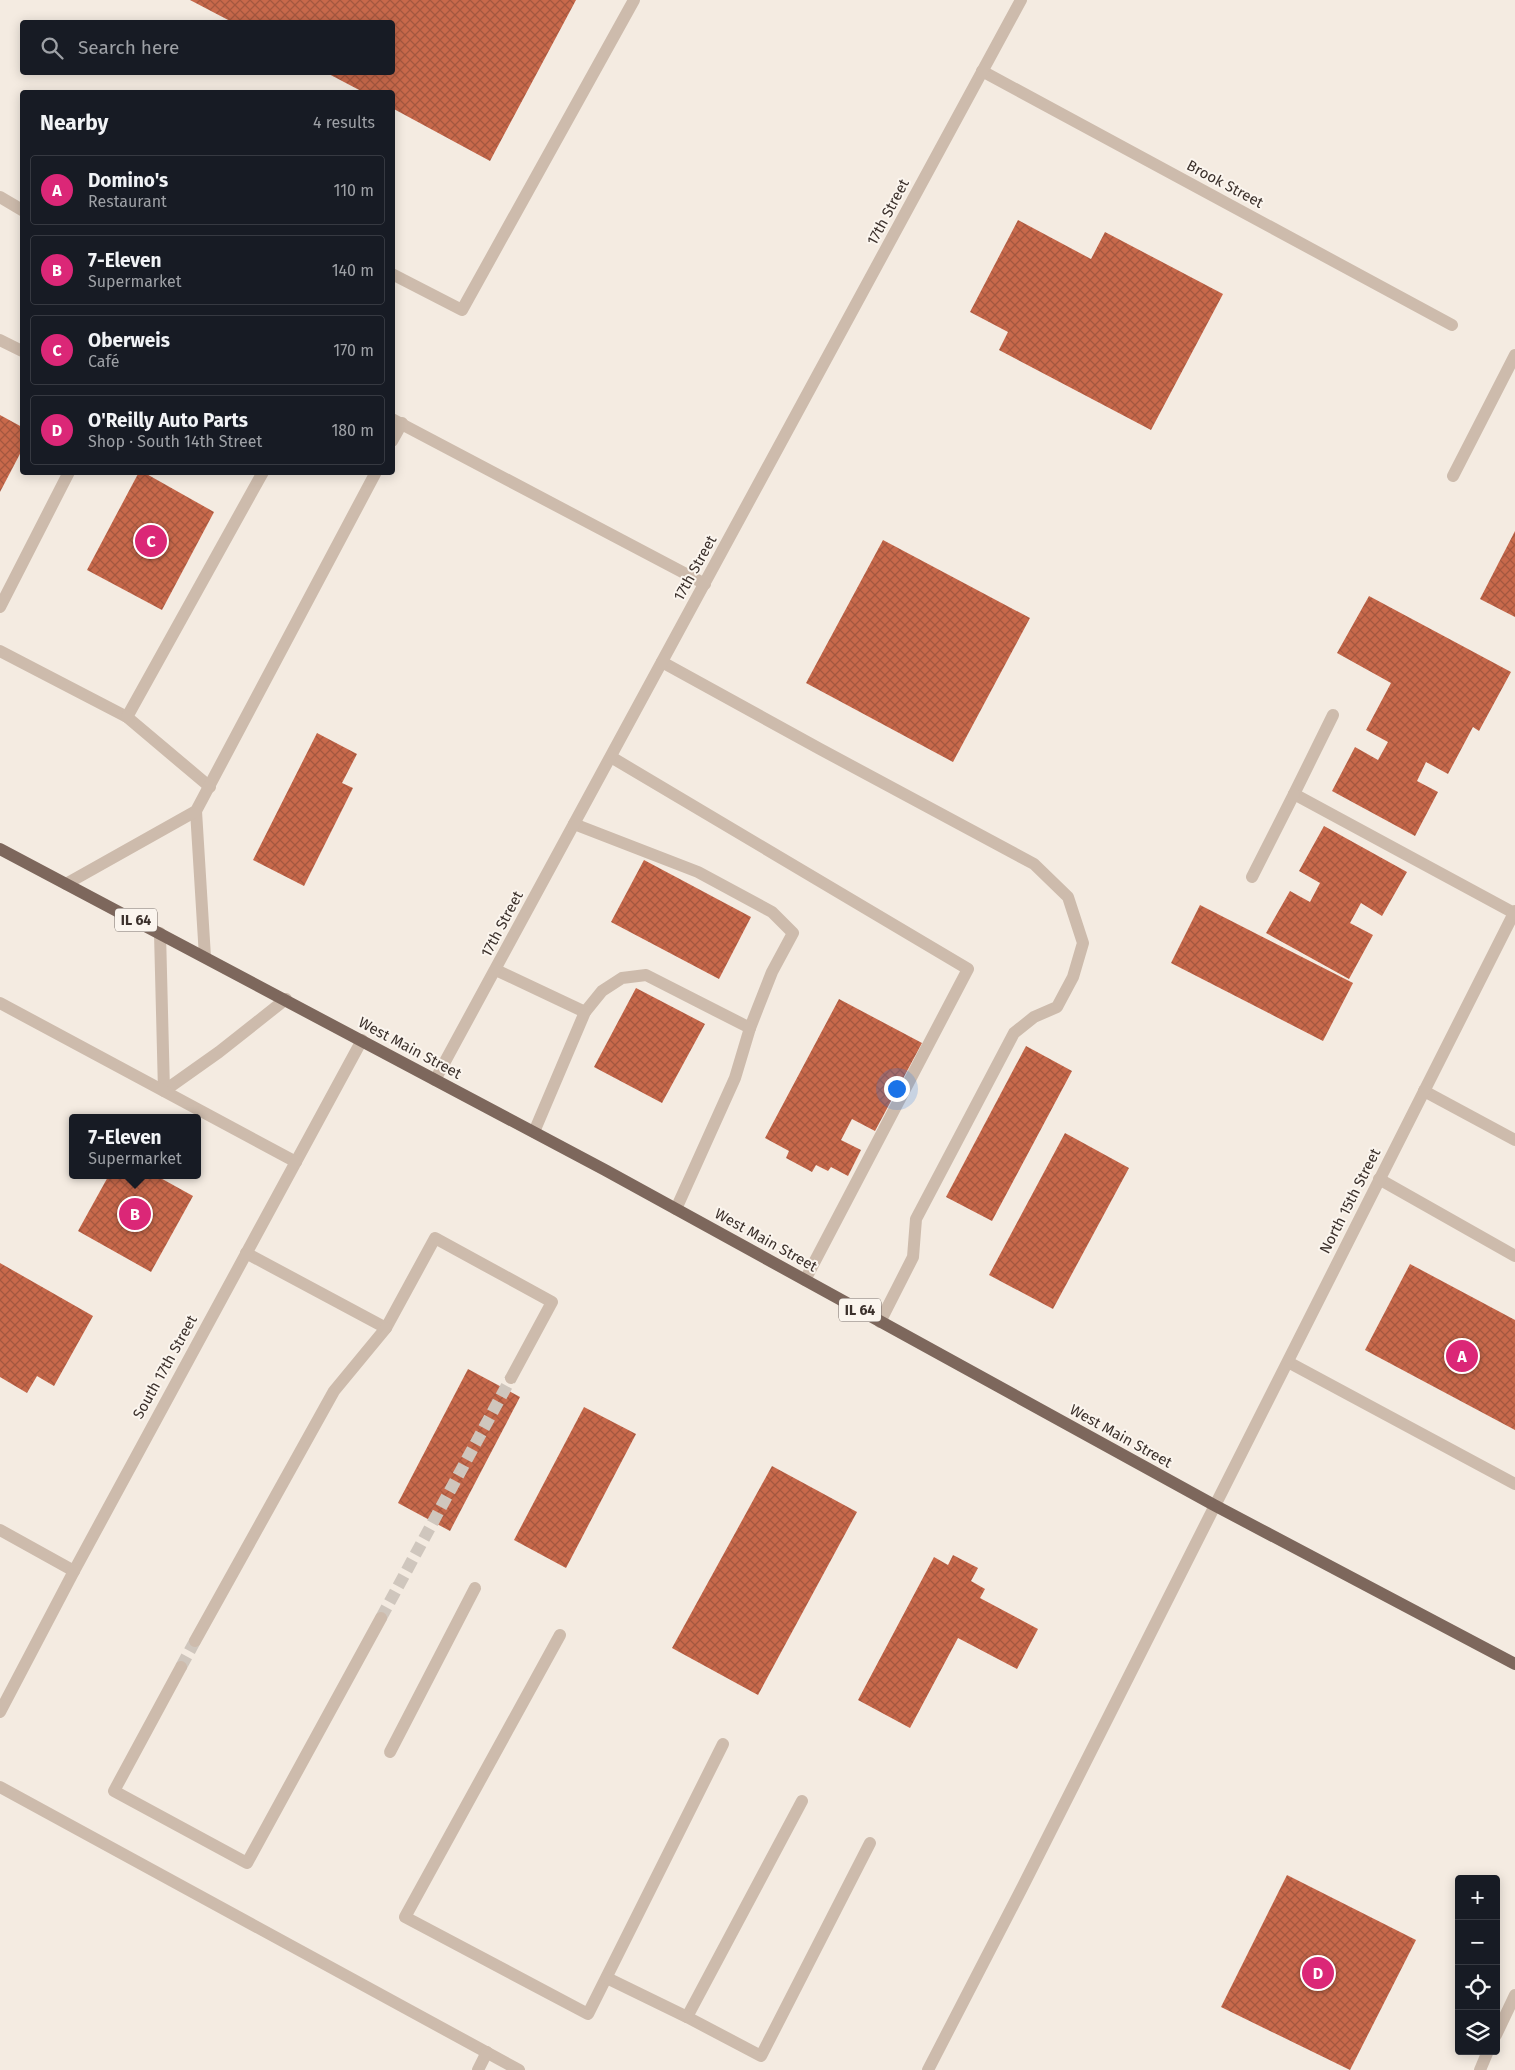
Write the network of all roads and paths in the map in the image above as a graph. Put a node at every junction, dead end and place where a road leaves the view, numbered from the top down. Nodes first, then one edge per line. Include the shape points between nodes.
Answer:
1 (634, 0) edge
2 (1021, 0) edge
3 (982, 71) junction
4 (0, 198) edge
5 (20, 209) edge
6 (395, 276) edge
7 (1452, 325) dead end
8 (0, 340) edge
9 (20, 350) edge
10 (1515, 355) edge
11 (397, 421) edge
12 (67, 475) edge
13 (261, 475) edge
14 (374, 475) edge
15 (1453, 476) dead end
16 (704, 584) junction
17 (0, 607) edge
18 (0, 651) edge
19 (662, 662) junction
20 (1333, 715) dead end
21 (127, 717) junction
22 (611, 757) junction
23 (210, 787) junction
24 (1294, 794) junction
25 (196, 811) junction
26 (574, 824) junction
27 (0, 849) edge
28 (1252, 877) dead end
29 (66, 884) junction
30 (1515, 912) edge
31 (160, 933) junction
32 (205, 957) junction
33 (496, 970) junction
34 (286, 999) junction
35 (0, 1003) edge
36 (585, 1012) junction
37 (750, 1028) junction
38 (362, 1040) junction
39 (435, 1080) junction
40 (164, 1091) junction
41 (1424, 1091) junction
42 (534, 1132) junction
43 (1515, 1140) edge
44 (296, 1162) junction
45 (1379, 1179) junction
46 (676, 1209) junction
47 (246, 1253) junction
48 (1515, 1256) edge
49 (806, 1280) junction
50 (880, 1322) junction
51 (386, 1328) junction
52 (1288, 1362) junction
53 (511, 1378) tunnel mouth
54 (1515, 1484) edge
55 (1214, 1505) junction
56 (0, 1530) edge
57 (74, 1570) junction
58 (475, 1588) dead end
59 (381, 1618) tunnel mouth
60 (560, 1635) dead end
61 (195, 1641) tunnel mouth
62 (1515, 1664) edge
63 (182, 1667) tunnel mouth
64 (0, 1712) edge
65 (722, 1744) dead end
66 (390, 1752) dead end
67 (0, 1787) edge
68 (802, 1801) dead end
69 (870, 1843) dead end
70 (607, 1978) junction
71 (1515, 1995) edge
72 (687, 2017) junction
73 (1500, 2027) edge
74 (487, 2052) junction
75 (1486, 2055) edge
76 (478, 2070) edge
77 (520, 2070) edge
78 (928, 2070) edge
79 (1480, 2070) edge

1 - 6 street via 462,310
2 - 3 street, 17th Street
3 - 7 street, Brook Street
3 - 16 street, 17th Street
4 - 5 street
8 - 9 street
10 - 15 street
11 - 16 street
12 - 17 street
13 - 21 street
14 - 23 street
16 - 19 street, 17th Street
18 - 21 street
19 - 22 street, 17th Street
19 - 50 street via 1034,864 1068,897 1082,943 1073,977 1057,1007 1034,1017 1014,1033 916,1220 913,1257
20 - 24 street
21 - 23 street
22 - 26 street, 17th Street
22 - 49 street via 968,969
23 - 25 street
24 - 28 street
24 - 30 street
25 - 29 street
25 - 32 street
26 - 33 street, 17th Street
26 - 37 street via 698,872 772,912 793,934 772,972
27 - 29 main road, West Main Street / IL 64
29 - 31 main road, West Main Street / IL 64
30 - 41 street, North 15th Street
31 - 32 main road, West Main Street / IL 64
31 - 40 street
32 - 34 main road, West Main Street / IL 64
33 - 36 street
33 - 39 street, 17th Street
34 - 38 main road, West Main Street / IL 64
34 - 40 street
35 - 40 street
36 - 37 street via 602,992 622,978 646,976
36 - 42 street
37 - 46 street via 735,1078
38 - 39 main road, West Main Street / IL 64
38 - 44 street, South 17th Street
39 - 42 main road, West Main Street / IL 64
40 - 44 street
41 - 43 street
41 - 45 street, North 15th Street
42 - 46 main road, West Main Street / IL 64
44 - 47 street, South 17th Street
45 - 48 street
45 - 52 street, North 15th Street
46 - 49 main road, West Main Street / IL 64
47 - 51 street
47 - 57 street, South 17th Street
49 - 50 main road, West Main Street / IL 64
50 - 55 main road, West Main Street / IL 64
51 - 53 street via 434,1238 552,1302
51 - 61 street via 334,1391
52 - 54 street
52 - 55 street, North 15th Street
55 - 62 main road, West Main Street / IL 64
55 - 78 street, North 15th Street
56 - 57 street
57 - 64 street, South 17th Street
58 - 66 street
59 - 63 street via 246,1863 114,1791
60 - 70 street via 405,1917 588,2014
65 - 70 street
67 - 74 street
68 - 72 street
69 - 72 street via 761,2056
70 - 72 street
71 - 73 street
74 - 76 street
74 - 77 street
75 - 79 street

